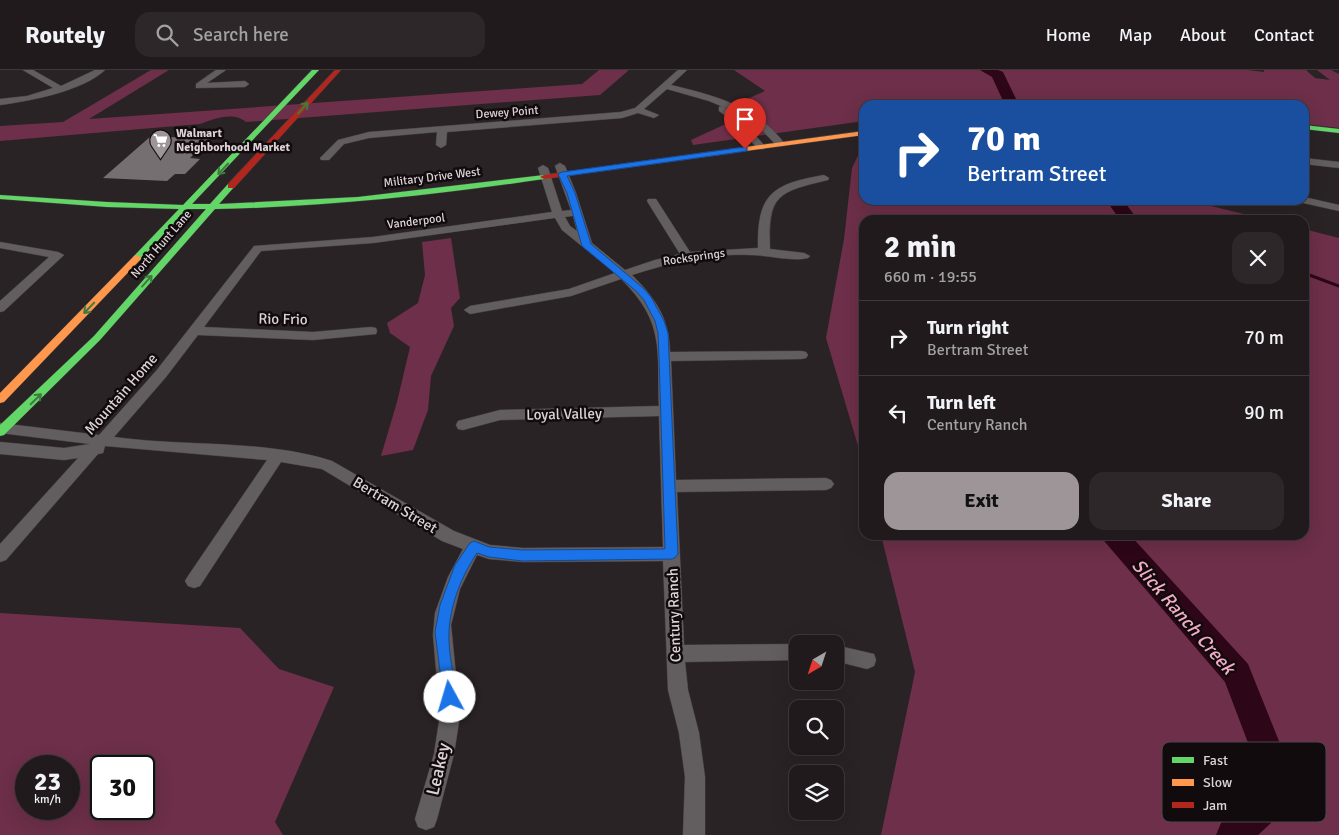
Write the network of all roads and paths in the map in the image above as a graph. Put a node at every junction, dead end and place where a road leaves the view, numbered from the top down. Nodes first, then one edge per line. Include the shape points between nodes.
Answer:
1 (27, 70) edge
2 (101, 70) edge
3 (222, 70) edge
4 (316, 70) edge
5 (338, 70) edge
6 (683, 70) edge
7 (245, 84) dead end
8 (665, 86) junction
9 (61, 89) junction
10 (714, 101) junction
11 (0, 102) edge
12 (638, 110) junction
13 (750, 115) junction
14 (654, 116) dead end
15 (736, 119) junction
16 (859, 126) edge
17 (1309, 128) edge
18 (442, 129) junction
19 (1339, 131) edge
20 (859, 133) edge
21 (1309, 134) edge
22 (1339, 138) edge
23 (777, 141) junction
24 (758, 143) junction
25 (441, 145) dead end
26 (325, 158) dead end
27 (1309, 161) edge
28 (1339, 166) edge
29 (561, 170) junction
30 (544, 172) junction
31 (824, 178) dead end
32 (0, 187) edge
33 (568, 188) junction
34 (550, 191) junction
35 (0, 197) edge
36 (196, 198) junction
37 (652, 201) dead end
38 (1309, 201) edge
39 (216, 203) junction
40 (188, 207) junction
41 (1339, 208) edge
42 (577, 212) junction
43 (558, 215) junction
44 (0, 245) edge
45 (587, 246) junction
46 (258, 248) joint
47 (764, 252) junction
48 (687, 256) junction
49 (804, 256) dead end
50 (623, 275) junction
51 (0, 308) edge
52 (470, 310) dead end
53 (195, 330) junction
54 (371, 331) dead end
55 (801, 355) dead end
56 (664, 357) junction
57 (0, 399) edge
58 (666, 411) junction
59 (463, 425) dead end
60 (1, 430) edge
61 (41, 433) junction
62 (98, 445) junction
63 (0, 448) edge
64 (26, 450) junction
65 (278, 455) junction
66 (826, 484) dead end
67 (669, 486) junction
68 (474, 546) junction
69 (672, 554) junction
70 (0, 555) edge
71 (194, 581) dead end
72 (789, 652) edge
73 (675, 654) junction
74 (844, 655) edge
75 (867, 660) dead end
76 (426, 819) dead end
77 (694, 835) edge

1 - 9 street
2 - 9 street
3 - 7 street via 199,86
4 -> 36 main road, North Hunt Lane
39 -> 5 main road, North Hunt Lane
6 - 8 street, Dewey Point
8 - 10 street
8 - 12 street, Dewey Point
9 - 11 street
10 - 13 street
10 - 15 street
12 - 14 street
12 - 18 street, Dewey Point via 622,116 549,125
13 - 15 street
13 - 23 street
15 - 24 street
16 - 23 main road, Military Drive West
17 - 19 main road
18 - 25 street
18 - 26 street, Dewey Point via 353,138 333,148
20 - 23 main road, Military Drive West
21 - 22 main road
23 - 24 main road, Military Drive West
24 - 29 main road, Military Drive West
27 - 28 street
29 - 30 main road, Military Drive West
29 - 33 street
30 - 34 street, Century Ranch
30 - 39 main road, Military Drive West via 364,199
31 - 47 street via 794,186 773,199 765,218
32 - 36 main road, Military Drive West via 104,196
33 - 34 street
33 - 42 street
34 - 43 street, Century Ranch
35 - 40 main road, Military Drive West
36 - 39 main road, Military Drive West
36 - 40 main road, North Hunt Lane
37 - 48 street
38 - 41 street
39 - 40 main road, Military Drive West
60 -> 39 main road, North Hunt Lane via 97,338
40 -> 57 main road, North Hunt Lane
42 - 43 street, Vanderpool
42 - 45 street
43 - 45 street, Century Ranch via 566,228
43 - 46 street, Vanderpool via 373,240
44 - 51 street via 58,255
45 - 50 street, Century Ranch
46 - 53 street, Mountain Home
47 - 48 street, Rocksprings
47 - 49 street, Rocksprings
48 - 50 street, Rocksprings
50 - 52 street, Rocksprings via 571,292
50 - 56 street, Century Ranch via 654,310 663,333
53 - 54 street, Rio Frio via 270,336
53 - 62 street, Mountain Home
55 - 56 street
56 - 58 street, Century Ranch
58 - 59 street, Loyal Valley via 500,415
58 - 67 street, Century Ranch
60 - 61 street, Bertram Street
61 - 62 street, Bertram Street
61 - 64 street
62 - 64 street, Bertram Street via 64,454
62 - 65 street, Bertram Street via 119,443
62 - 70 street, Mountain Home
63 - 64 street, Bertram Street
65 - 68 street, Bertram Street via 327,465 448,536
65 - 71 street
66 - 67 street
67 - 69 street, Century Ranch
68 - 69 street, Bertram Street via 489,552 522,556
68 - 76 street, Leakey via 462,565 447,605 442,632 450,716
69 - 73 street, Century Ranch
72 - 73 street
73 - 77 street, Century Ranch via 678,690 689,733 695,777
74 - 75 street

